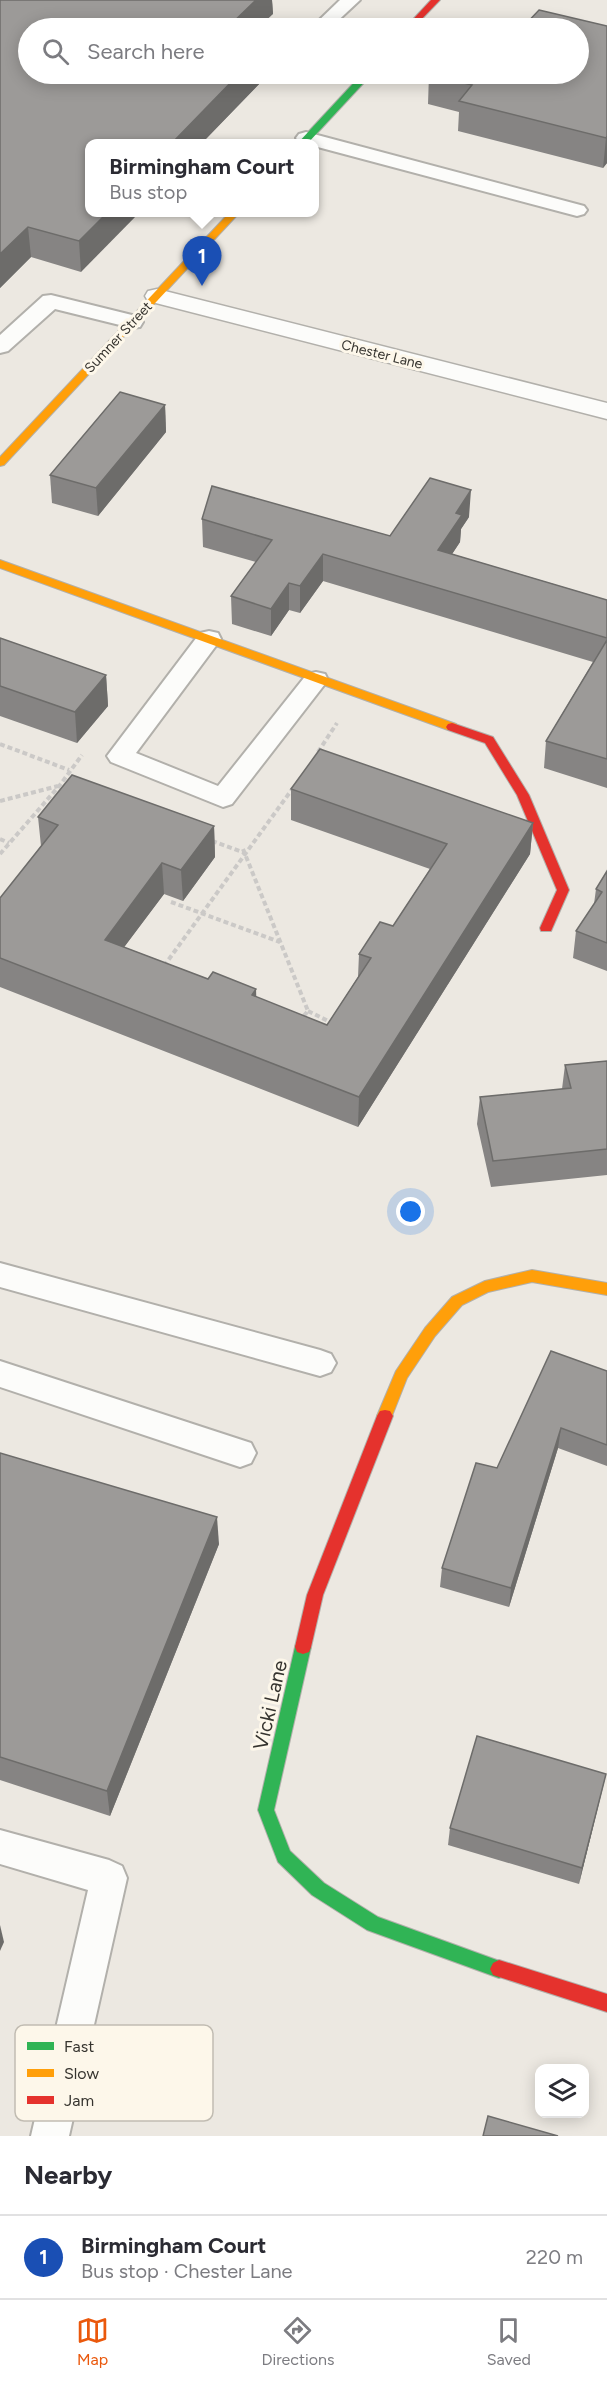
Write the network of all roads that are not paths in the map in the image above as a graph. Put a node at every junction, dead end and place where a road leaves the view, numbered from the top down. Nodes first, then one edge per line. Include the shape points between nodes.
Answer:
1 (351, 0) edge
2 (436, 0) edge
3 (331, 18) edge
4 (419, 18) edge
5 (357, 84) edge
6 (305, 139) edge
7 (319, 145) edge
8 (577, 210) dead end
9 (232, 217) edge
10 (157, 296) junction
11 (132, 322) junction
12 (0, 346) edge
13 (607, 411) edge
14 (0, 463) edge
15 (0, 564) edge
16 (209, 639) junction
17 (316, 680) junction
18 (546, 928) dead end
19 (0, 1275) edge
20 (607, 1289) edge
21 (320, 1363) dead end
22 (0, 1374) edge
23 (240, 1452) dead end
24 (0, 1847) edge
25 (607, 2003) edge
26 (75, 2025) edge
27 (53, 2121) edge
28 (50, 2136) edge

1 - 3 lane
2 - 4 street
5 - 6 street
7 - 8 lane
9 - 10 street, Sumner Street
10 - 11 street, Sumner Street
10 - 13 street, Chester Lane
11 - 12 lane via 51,301
11 - 14 street, Sumner Street
15 - 16 street
16 - 17 street
16 - 17 lane via 120,756 223,798
17 - 18 street via 489,740 523,795 563,890
19 - 21 lane
20 - 25 street, Vicki Lane via 532,1276 485,1287 457,1301 401,1375 315,1595 266,1810 284,1856 318,1889 373,1924
22 - 23 lane
24 - 26 lane via 109,1878
27 - 28 lane

